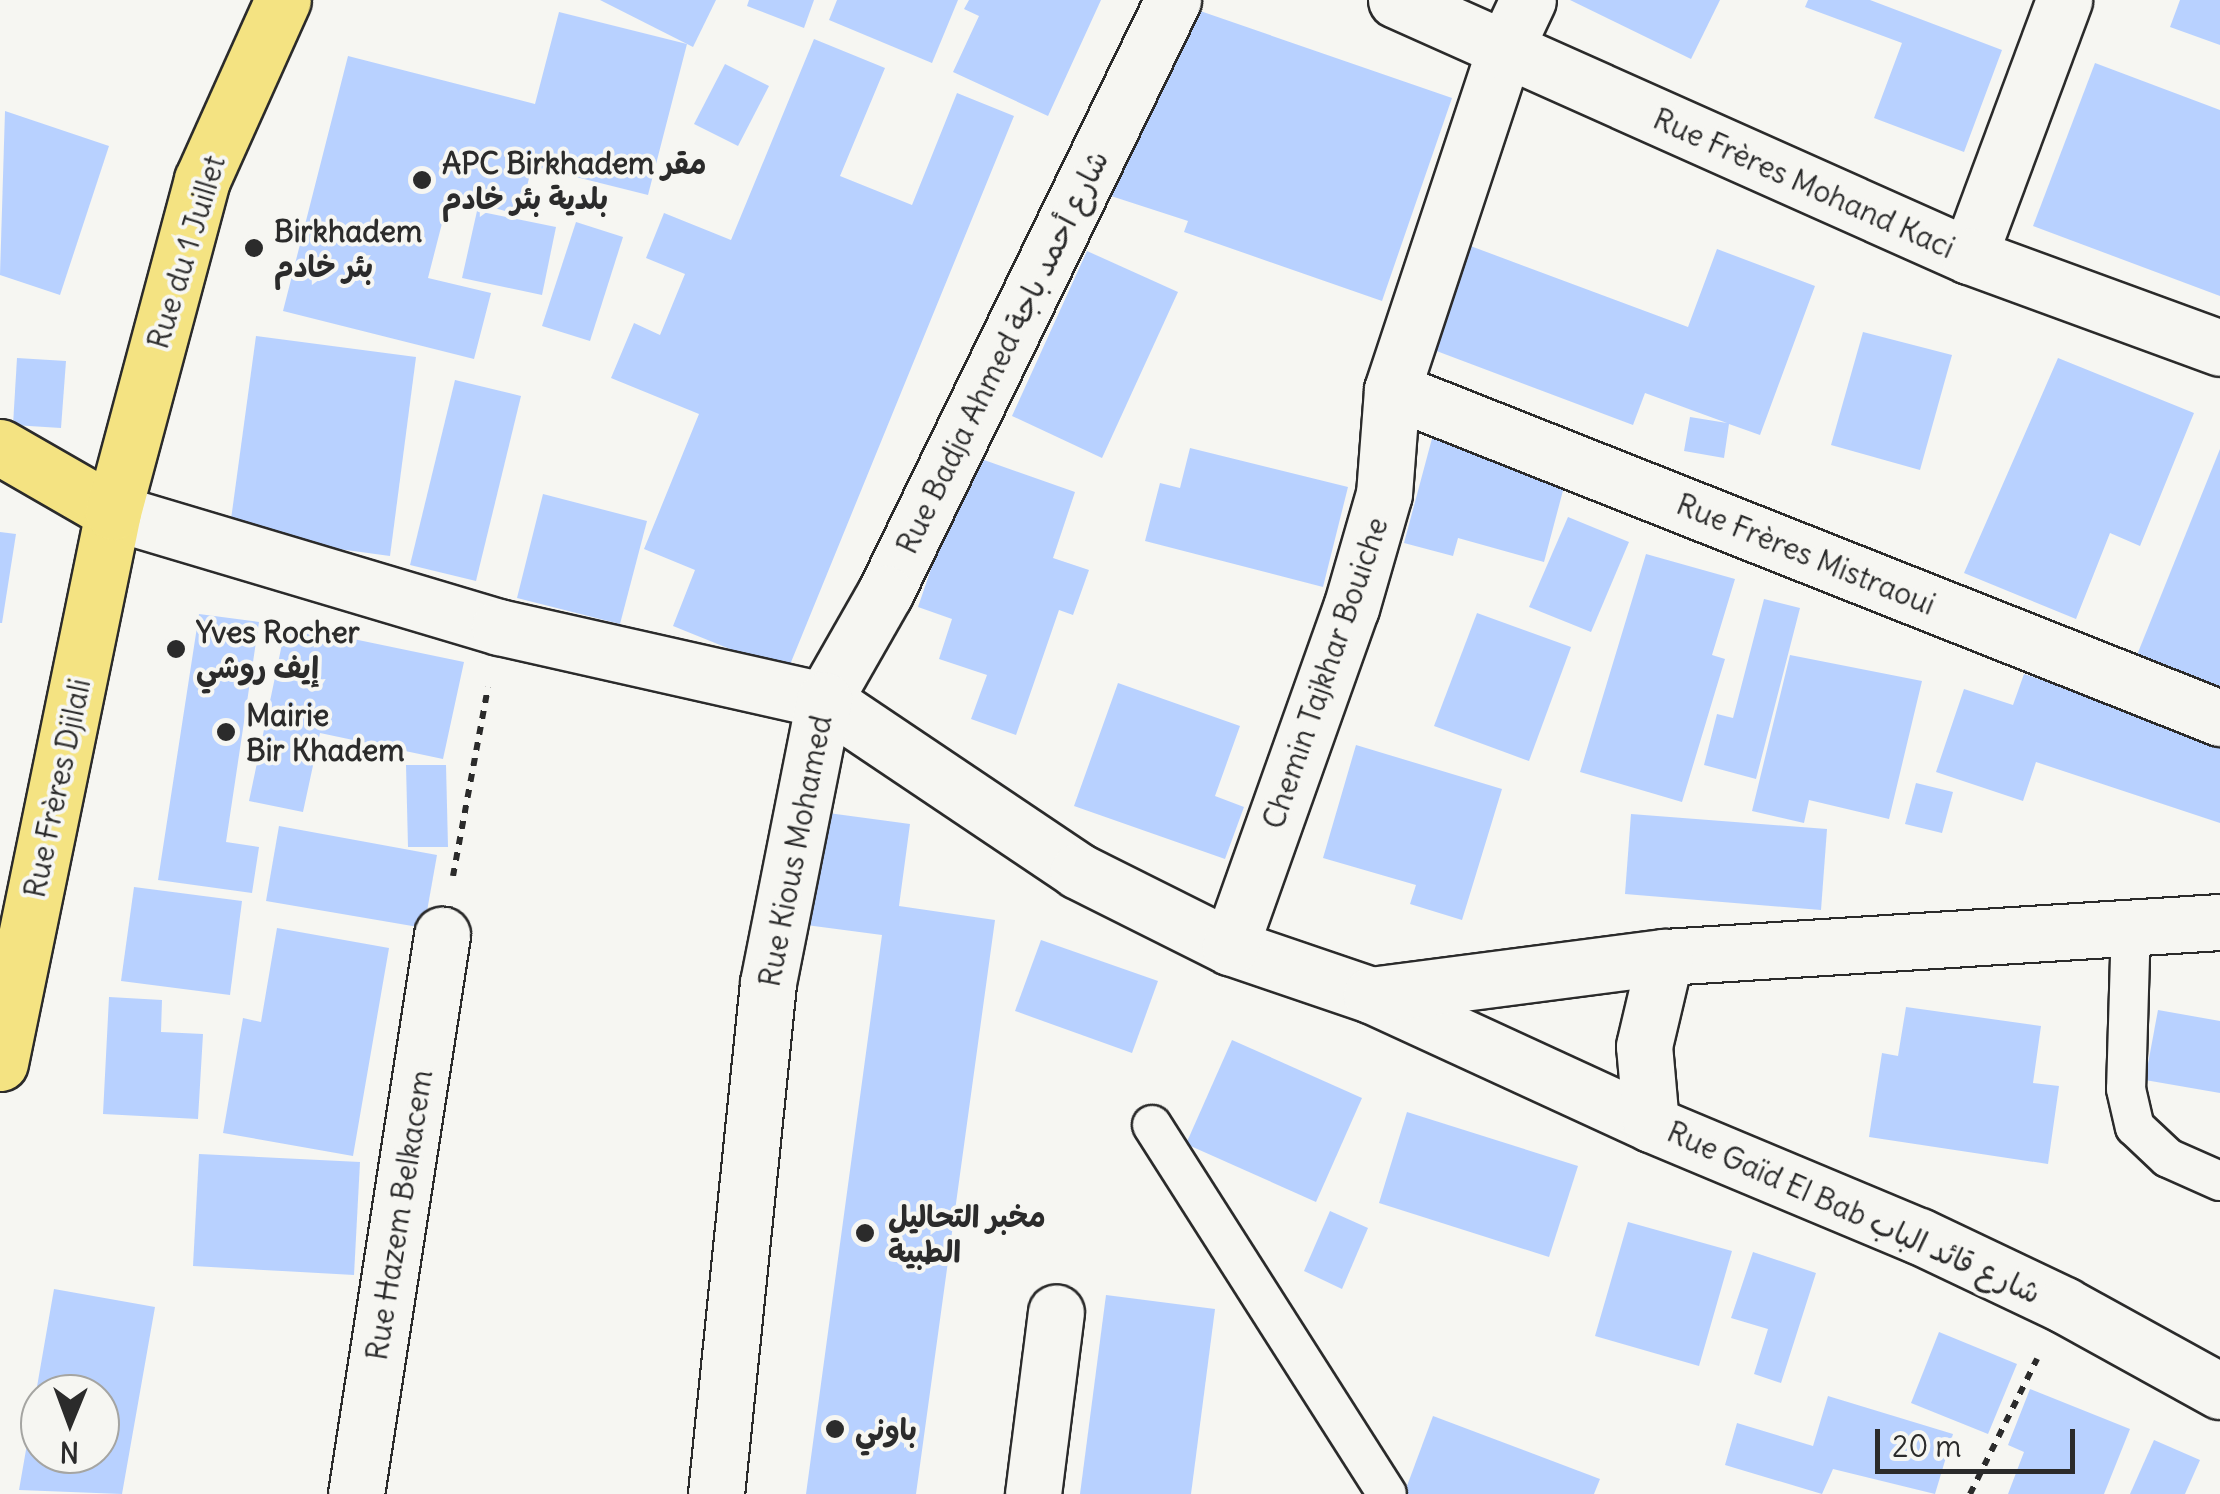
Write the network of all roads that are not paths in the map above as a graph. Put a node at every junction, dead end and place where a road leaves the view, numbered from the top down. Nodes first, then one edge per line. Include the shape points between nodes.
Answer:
1 (283, 0) edge
2 (1173, 0) edge
3 (1396, 0) edge
4 (1528, 0) edge
5 (2064, 0) edge
6 (1504, 51) junction
7 (1968, 256) junction
8 (2220, 348) edge
9 (1392, 390) junction
10 (0, 447) edge
11 (114, 512) junction
12 (824, 700) junction
13 (2220, 718) edge
14 (2220, 922) edge
15 (2131, 923) junction
16 (442, 936) road end
17 (1230, 947) junction
18 (1665, 957) junction
19 (1371, 995) junction
20 (0, 1063) edge
21 (1650, 1124) junction
22 (1152, 1125) dead end
23 (2220, 1181) edge
24 (1056, 1312) dead end
25 (2220, 1392) edge
26 (356, 1494) edge
27 (716, 1494) edge
28 (1033, 1494) edge
29 (1387, 1494) edge

1 - 11 main road, Rue du 1 Juillet via 202,180
2 - 12 street, Rue Badja Ahmed شارع أحمد باجة via 884,594
3 - 6 street, Rue Frères Mohand Kaci
4 - 6 street, Chemin Tajkhar Bouiche
5 - 7 street
6 - 7 street, Rue Frères Mohand Kaci
6 - 9 street, Chemin Tajkhar Bouiche
7 - 8 street, Rue Frères Mohand Kaci
9 - 13 street, Rue Frères Mistraoui
9 - 17 street, Chemin Tajkhar Bouiche via 1384,494 1351,608
10 - 11 main road
11 - 12 street, Rue Kious Mohamed via 499,626
11 - 20 main road, Rue Frères Djilali
12 - 17 street via 1078,871
12 - 27 street, Rue Kious Mohamed via 768,983
14 - 15 street
15 - 18 street
15 - 23 lane via 2126,1089 2135,1126 2168,1158
16 - 26 street, Rue Hazem Belkacem
17 - 19 street
18 - 19 street
18 - 21 street, Rue Gaïd El Bab شارع قائد الباب via 1644,1046
19 - 21 street
21 - 25 street, Rue Gaïd El Bab شارع قائد الباب via 2064,1304
22 - 29 lane
24 - 28 street

